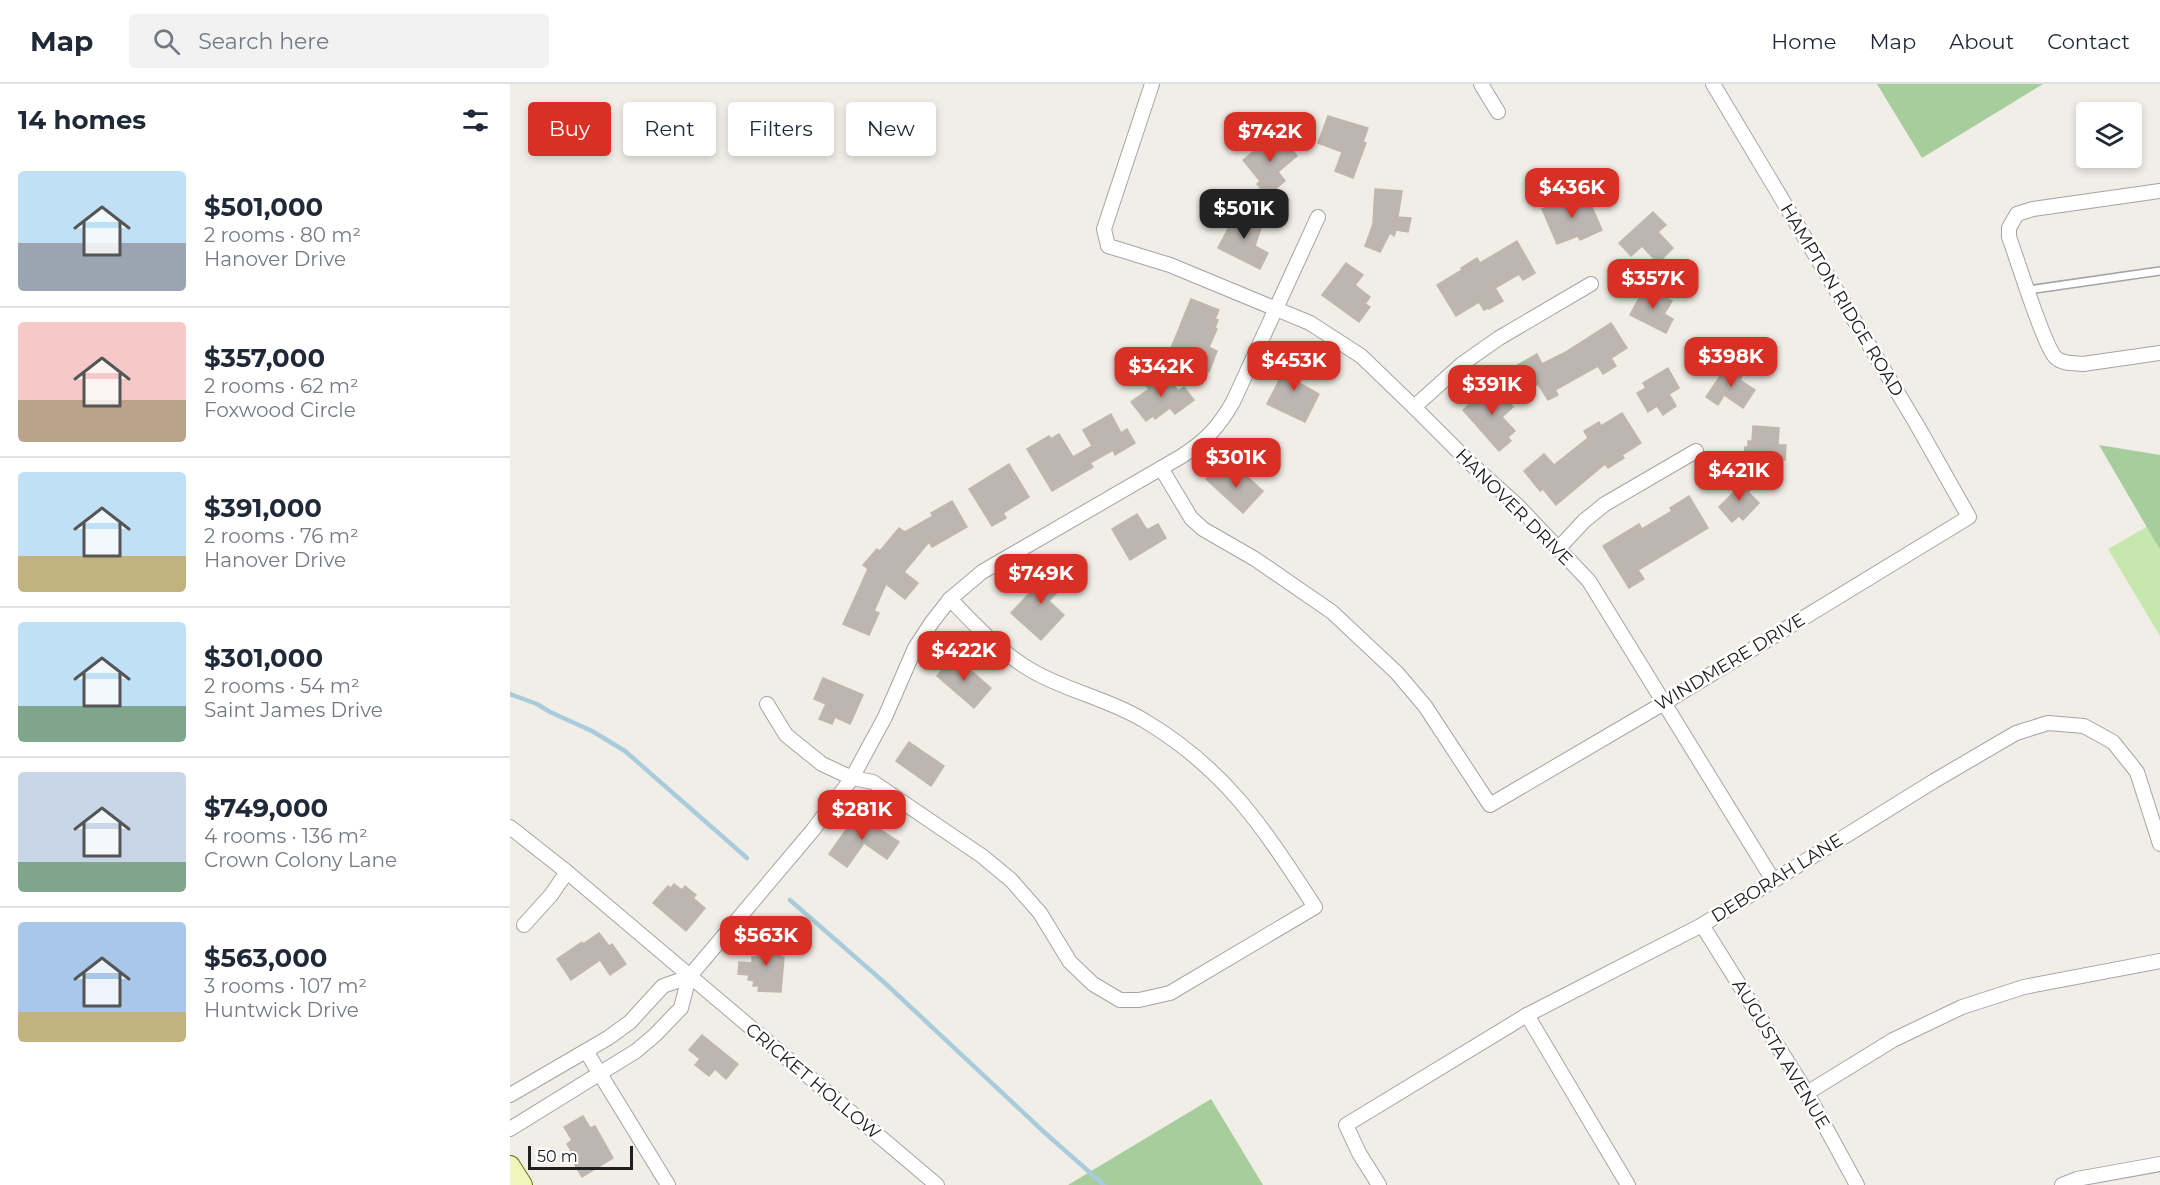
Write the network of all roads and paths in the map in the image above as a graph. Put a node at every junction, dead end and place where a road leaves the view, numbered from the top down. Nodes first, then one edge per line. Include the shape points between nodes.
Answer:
1 (1152, 84) edge
2 (1481, 84) edge
3 (1713, 84) edge
4 (1498, 112) dead end
5 (2160, 191) edge
6 (1318, 217) dead end
7 (2160, 271) edge
8 (1591, 284) dead end
9 (2028, 290) junction
10 (1277, 309) junction
11 (2160, 353) edge
12 (1414, 407) junction
13 (1696, 451) dead end
14 (1161, 468) junction
15 (1969, 517) joint
16 (1558, 549) junction
17 (950, 599) junction
18 (1664, 703) junction
19 (767, 704) dead end
20 (852, 778) junction
21 (510, 827) edge
22 (2160, 844) edge
23 (567, 872) junction
24 (1773, 880) junction
25 (524, 925) dead end
26 (1702, 926) junction
27 (2160, 961) edge
28 (689, 977) junction
29 (1527, 1015) junction
30 (586, 1051) junction
31 (601, 1074) junction
32 (1807, 1093) junction
33 (510, 1095) edge
34 (510, 1129) edge
35 (2160, 1164) edge
36 (510, 1166) edge
37 (522, 1185) edge
38 (668, 1185) edge
39 (937, 1185) edge
40 (1379, 1185) edge
41 (1628, 1185) edge
42 (1857, 1185) edge
43 (2062, 1185) edge

1 - 10 street, HANOVER DRIVE via 1104,229 1108,246 1170,265
2 - 4 street
3 - 15 street, HAMPTON RIDGE ROAD
5 - 9 street via 2017,214 2009,237
6 - 10 street
7 - 9 lane
8 - 12 street via 1499,338 1462,364
9 - 11 street via 2046,342 2057,359 2083,364
10 - 12 street, HANOVER DRIVE via 1310,323 1361,356
10 - 14 street via 1233,402 1215,430
12 - 16 street, HANOVER DRIVE
13 - 16 street via 1605,504
14 - 17 street via 982,572
14 - 18 street, WINDMERE DRIVE via 1191,518 1203,529 1332,612 1397,673 1425,706 1490,805
15 - 18 street, WINDMERE DRIVE
16 - 18 street, HANOVER DRIVE via 1589,581
17 - 20 street via 915,648 885,717
17 - 20 street via 1023,665 1143,719 1207,766 1250,811 1315,907 1170,993 1120,1000 1093,984 1070,962 1040,913 1011,880 873,782
18 - 24 street, HANOVER DRIVE
19 - 20 street via 786,735 822,764
20 - 28 street
21 - 23 street, CRICKET HOLLOW
22 - 24 street, DEBORAH LANE via 2137,771 2113,742 2084,726 2048,723 2016,733
23 - 25 street
23 - 28 street, CRICKET HOLLOW
24 - 26 street, DEBORAH LANE
26 - 29 street, DEBORAH LANE
26 - 32 street, AUGUSTA AVENUE
27 - 32 street via 2024,987 1962,1007 1893,1040
28 - 30 street via 663,986 630,1022
28 - 31 street via 681,1008 636,1051
28 - 39 street, CRICKET HOLLOW
29 - 40 street, DEBORAH LANE via 1346,1125
29 - 41 street
30 - 31 street
30 - 33 street
31 - 34 street
31 - 38 street
32 - 42 street, AUGUSTA AVENUE
35 - 43 street
36 - 37 street

